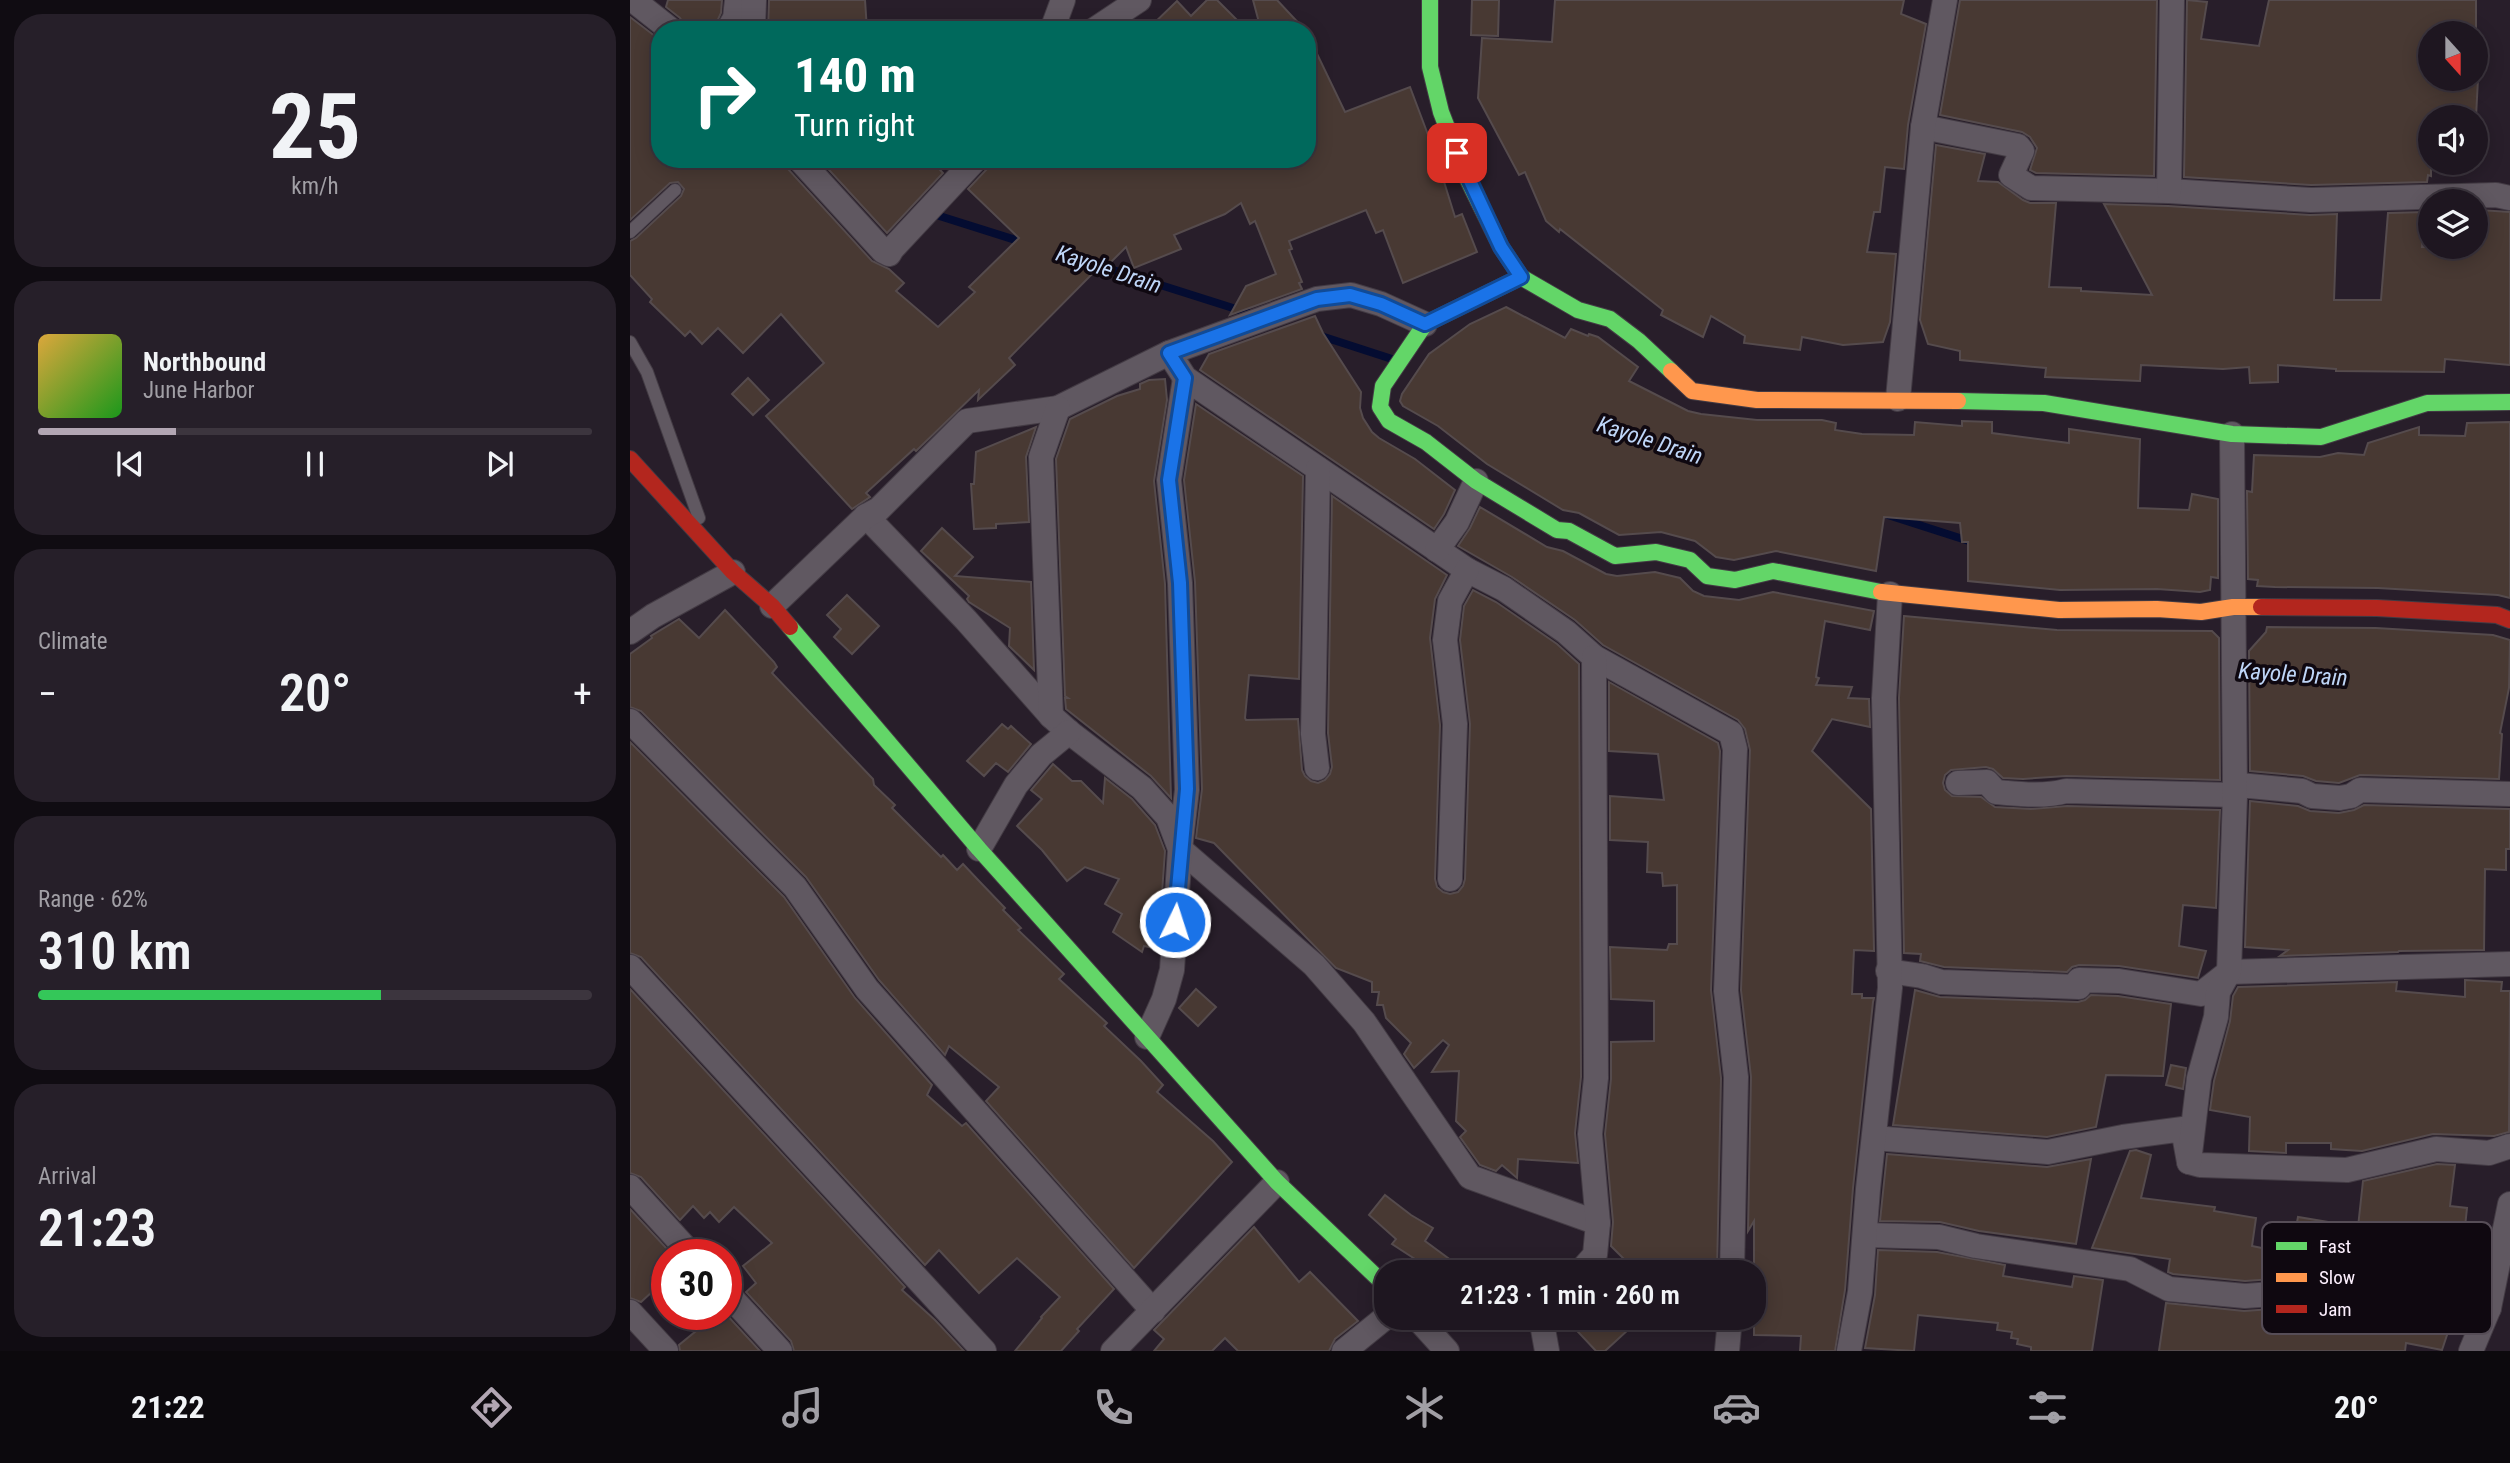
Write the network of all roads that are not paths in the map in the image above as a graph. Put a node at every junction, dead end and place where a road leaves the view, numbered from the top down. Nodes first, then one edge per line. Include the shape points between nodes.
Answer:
1 (632, 0) edge
2 (737, 0) edge
3 (754, 0) edge
4 (1063, 0) edge
5 (1139, 0) edge
6 (1430, 0) edge
7 (1945, 0) edge
8 (2172, 0) edge
9 (659, 21) edge
10 (733, 21) edge
11 (753, 21) edge
12 (1055, 21) edge
13 (1108, 21) edge
14 (1923, 127) junction
15 (807, 168) edge
16 (968, 168) edge
17 (675, 190) dead end
18 (2169, 191) junction
19 (2510, 198) edge
20 (630, 232) edge
21 (1521, 277) junction
22 (1425, 324) junction
23 (630, 342) edge
24 (1169, 353) junction
25 (1185, 378) junction
26 (1898, 399) junction
27 (2510, 402) edge
28 (1058, 408) junction
29 (2232, 434) junction
30 (631, 461) edge
31 (1318, 469) junction
32 (1476, 481) junction
33 (866, 516) junction
34 (709, 545) junction
35 (1437, 550) junction
36 (1467, 570) junction
37 (733, 572) junction
38 (1890, 594) junction
39 (772, 606) junction
40 (2233, 607) junction
41 (2510, 620) edge
42 (630, 632) edge
43 (1594, 657) junction
44 (630, 721) edge
45 (1060, 724) junction
46 (1317, 768) dead end
47 (1958, 783) dead end
48 (2510, 794) edge
49 (2235, 795) junction
50 (979, 849) junction
51 (1180, 849) junction
52 (1450, 879) dead end
53 (2510, 964) edge
54 (630, 967) edge
55 (1888, 971) junction
56 (2229, 972) junction
57 (1147, 1037) junction
58 (1874, 1138) junction
59 (2510, 1146) edge
60 (2189, 1162) junction
61 (1277, 1182) junction
62 (630, 1188) edge
63 (2510, 1204) edge
64 (1598, 1223) junction
65 (1865, 1235) junction
66 (677, 1239) edge
67 (1591, 1260) edge
68 (1731, 1260) edge
69 (1374, 1275) edge
70 (2492, 1293) edge
71 (2262, 1295) edge
72 (742, 1309) edge
73 (1153, 1311) junction
74 (630, 1312) edge
75 (1374, 1327) edge
76 (1428, 1330) edge
77 (1543, 1330) edge
78 (1730, 1330) edge
79 (2478, 1334) edge
80 (666, 1351) edge
81 (780, 1351) edge
82 (984, 1351) edge
83 (1113, 1351) edge
84 (1344, 1351) edge
85 (1447, 1351) edge
86 (1546, 1351) edge
87 (1727, 1351) edge
88 (1849, 1351) edge
89 (2471, 1351) edge

1 - 9 street
2 - 10 street
3 - 11 street
4 - 12 street
5 - 13 street
6 - 21 street via 1430,67 1441,112 1465,174
7 - 14 street
8 - 18 street
14 - 18 street via 2018,146 2022,151 2011,175 2031,188
14 - 26 street
15 - 16 street via 889,254
17 - 20 lane
18 - 19 street via 2311,200
21 - 22 street
21 - 26 street via 1578,310 1610,319 1692,391 1757,400
22 - 24 street via 1350,295 1317,299
22 - 32 street via 1383,386 1380,407 1389,421 1426,442
23 - 34 lane via 647,372
24 - 25 street
24 - 28 street
25 - 31 street
25 - 51 street via 1169,480 1180,583 1187,789
26 - 29 street via 2045,403
27 - 29 street via 2427,403 2320,437
28 - 33 street via 967,421 879,509
28 - 45 street via 1041,457
29 - 40 street
30 - 34 street
31 - 35 street
31 - 46 street via 1313,734
32 - 35 street via 1457,522
32 - 38 street via 1557,530 1569,531 1615,556 1656,552 1690,560 1707,576 1735,580 1773,571
33 - 39 street
33 - 45 street
34 - 37 street
35 - 36 street
36 - 43 street via 1504,589
36 - 52 street via 1450,601 1445,640 1455,724
37 - 39 street
37 - 42 street
38 - 40 street via 2059,610 2201,612
38 - 55 street via 1884,698
39 - 50 street
40 - 41 street via 2377,608 2497,615
40 - 49 street
43 - 64 street via 1596,1078 1590,1134
43 - 68 street via 1731,733 1735,749 1726,990 1736,1077
44 - 73 street via 794,887 867,989
45 - 50 street via 1016,785
45 - 51 street via 1142,788 1168,817
47 - 49 street via 1987,782 1996,792 2031,795 2066,791
48 - 49 street via 2360,790 2340,798 2239,785
49 - 56 street
50 - 57 street
51 - 57 street via 1172,970
51 - 64 street via 1314,965 1364,1022 1470,1177
53 - 56 street
54 - 82 street
55 - 56 street via 1941,982 2079,987 2079,980 2119,981 2201,994
55 - 58 street
56 - 60 street via 2218,992 2199,1078
57 - 61 street
58 - 60 street via 2048,1152 2183,1129
58 - 65 street
59 - 60 street via 2489,1153 2436,1149 2347,1170
61 - 69 street
61 - 73 street
62 - 66 street
63 - 70 street
64 - 67 street
65 - 71 street via 1939,1237 2130,1269 2169,1289
65 - 88 street
72 - 81 street
73 - 83 street
74 - 80 street
75 - 84 street
76 - 85 street
77 - 86 street
78 - 87 street
79 - 89 street

